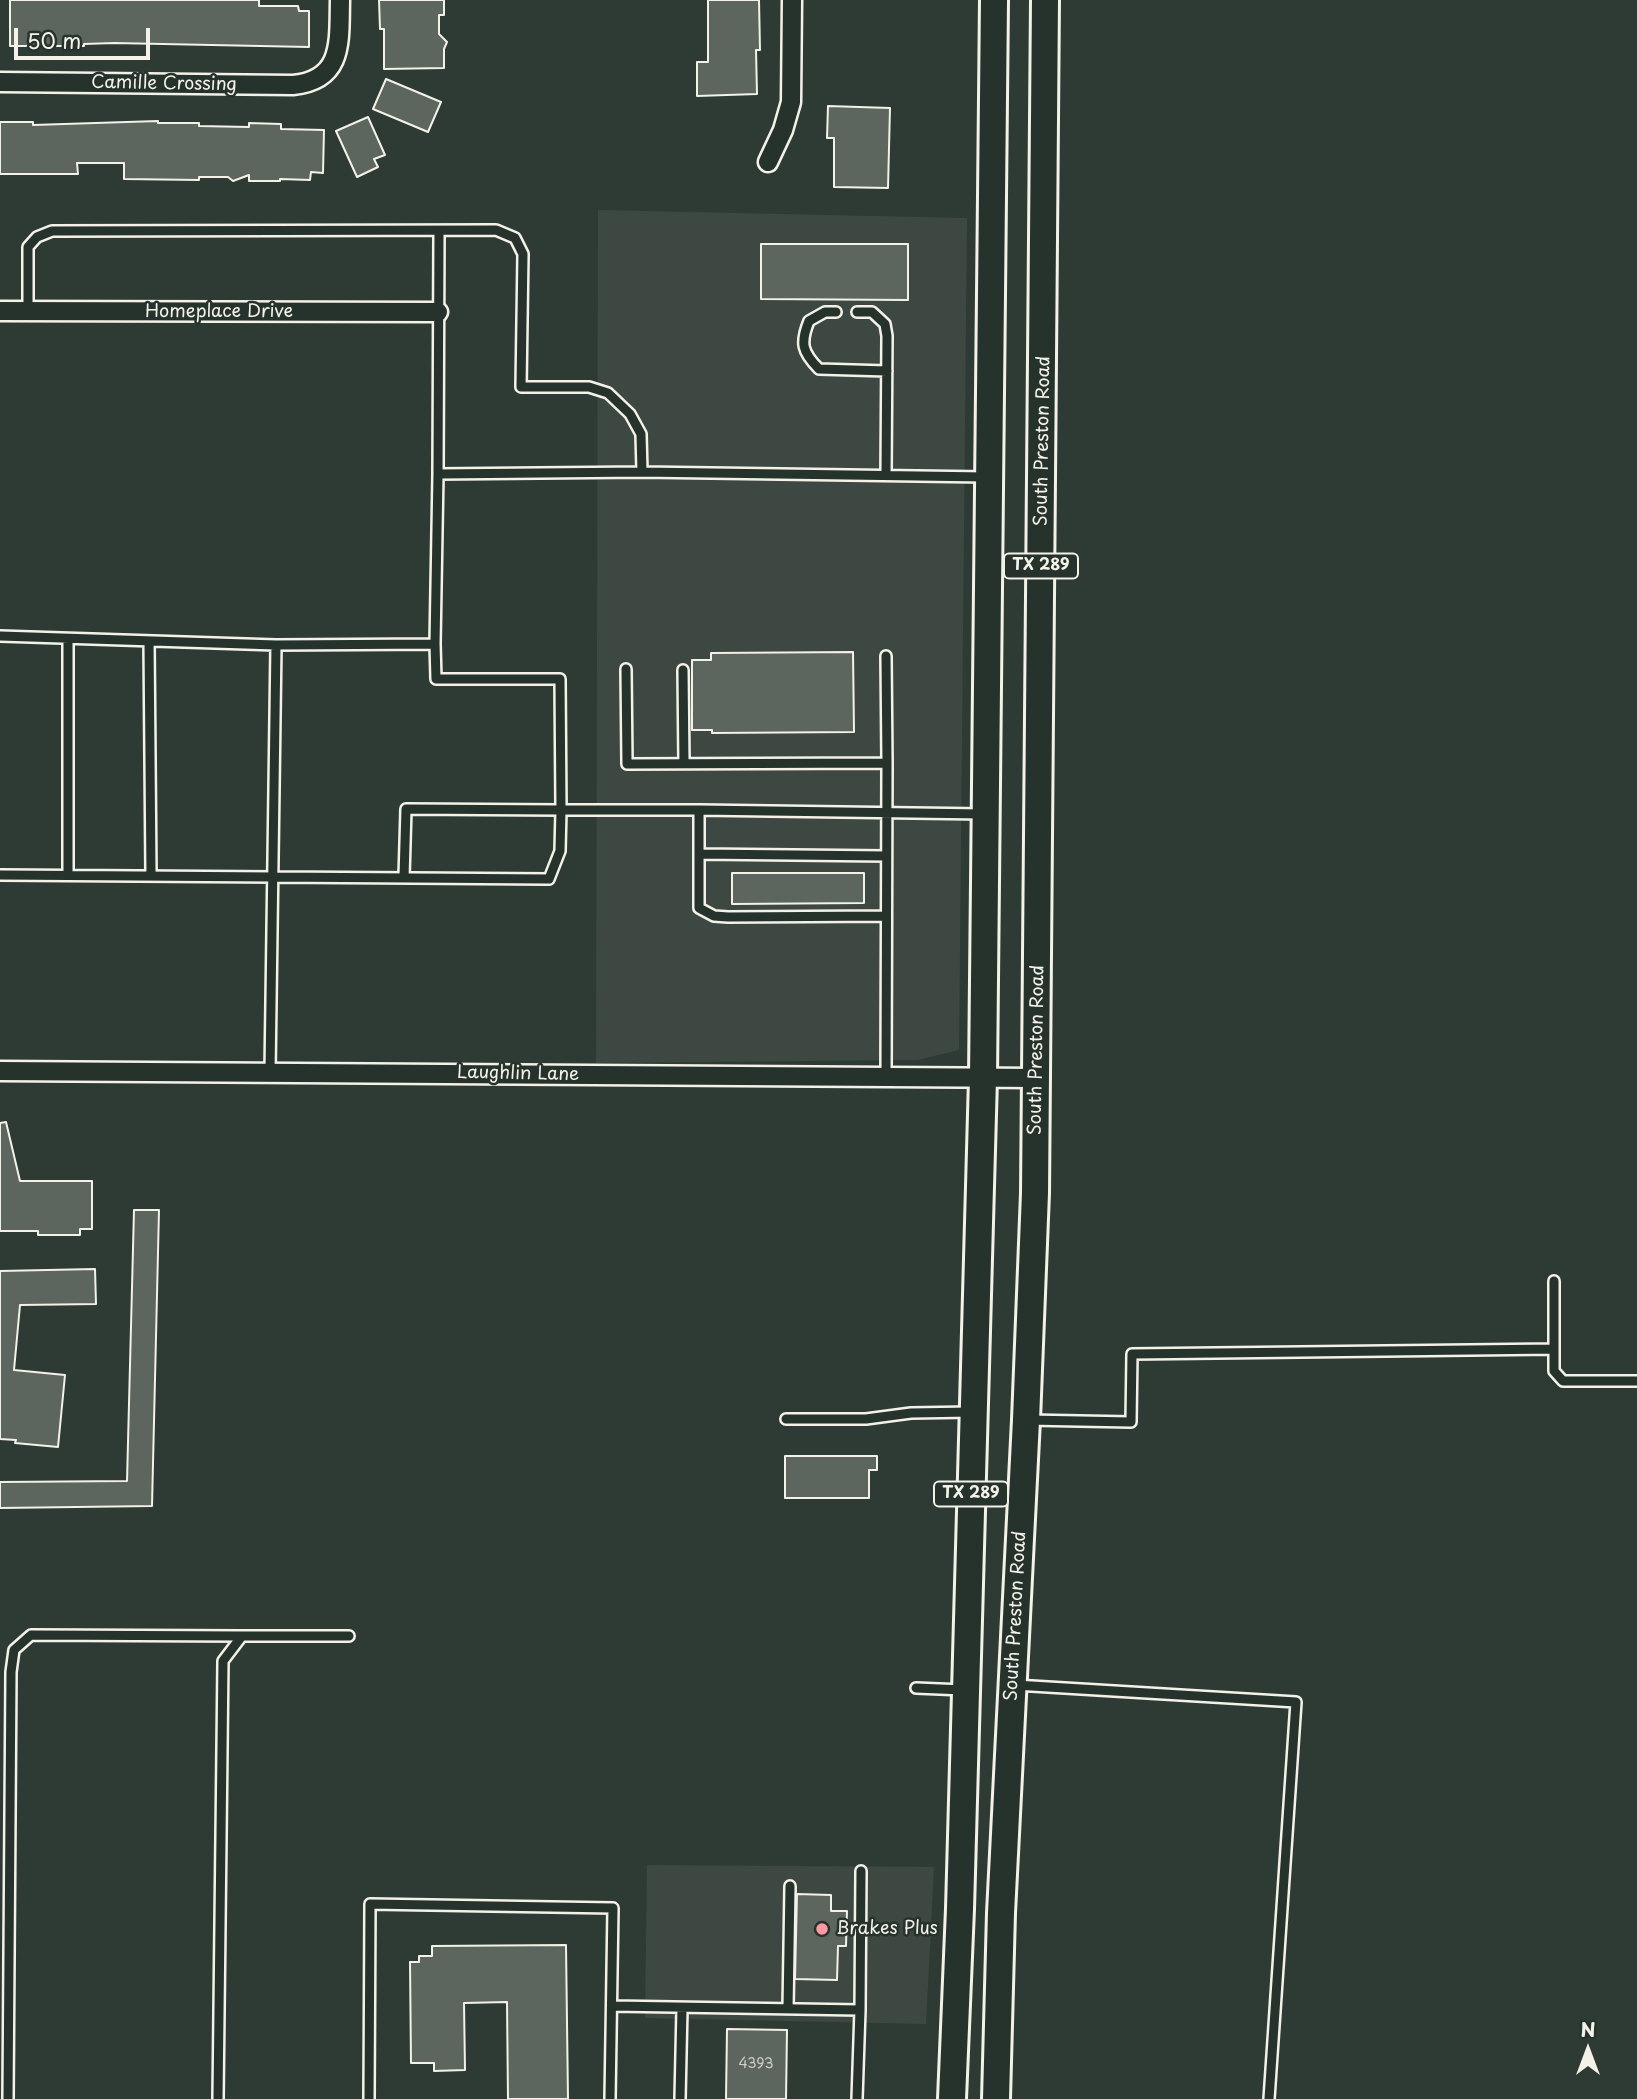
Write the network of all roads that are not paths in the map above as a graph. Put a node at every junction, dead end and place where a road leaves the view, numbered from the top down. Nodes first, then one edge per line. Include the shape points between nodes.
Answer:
1 (340, 0) edge
2 (792, 0) edge
3 (994, 0) edge
4 (1045, 0) edge
5 (0, 82) edge
6 (768, 162) dead end
7 (439, 231) junction
8 (0, 311) edge
9 (28, 311) junction
10 (438, 312) junction
11 (836, 312) dead end
12 (857, 312) dead end
13 (887, 371) junction
14 (642, 472) junction
15 (438, 474) junction
16 (886, 475) junction
17 (988, 477) junction
18 (0, 636) edge
19 (68, 639) junction
20 (149, 641) junction
21 (435, 644) junction
22 (276, 645) junction
23 (886, 656) dead end
24 (626, 669) dead end
25 (683, 670) dead end
26 (887, 763) junction
27 (684, 764) junction
28 (561, 810) junction
29 (699, 810) junction
30 (886, 813) junction
31 (986, 814) junction
32 (700, 854) junction
33 (886, 856) junction
34 (0, 876) edge
35 (68, 876) junction
36 (151, 876) junction
37 (273, 876) junction
38 (404, 877) junction
39 (886, 916) junction
40 (0, 1071) edge
41 (270, 1072) junction
42 (886, 1077) junction
43 (983, 1078) junction
44 (1037, 1078) junction
45 (1554, 1281) dead end
46 (1553, 1349) junction
47 (1637, 1381) edge
48 (974, 1412) junction
49 (786, 1419) dead end
50 (1026, 1420) junction
51 (242, 1636) junction
52 (349, 1636) dead end
53 (1013, 1685) junction
54 (916, 1688) dead end
55 (965, 1690) junction
56 (861, 1871) dead end
57 (790, 1886) dead end
58 (612, 2006) junction
59 (682, 2008) junction
60 (788, 2009) junction
61 (860, 2010) junction
62 (8, 2099) edge
63 (218, 2099) edge
64 (369, 2099) edge
65 (610, 2099) edge
66 (680, 2099) edge
67 (857, 2099) edge
68 (952, 2099) edge
69 (996, 2099) edge
70 (1269, 2099) edge

1 - 5 street, Camille Crossing via 334,63 309,83
2 - 6 street via 791,102
3 - 17 main road, TX 289
4 - 44 main road, South Preston Road / TX 289
7 - 9 lane via 52,231 28,247
7 - 10 lane
7 - 14 lane via 496,230 515,238 523,254 521,387 589,387 608,393 630,414 642,434
8 - 9 street, Homeplace Drive
9 - 10 street, Homeplace Drive
10 - 15 lane
11 - 13 lane via 809,321 802,337 807,358 819,369
12 - 13 lane via 872,312 885,324
13 - 16 lane
14 - 15 lane
14 - 16 lane
15 - 21 lane
16 - 17 lane
17 - 31 main road, TX 289
18 - 19 lane
19 - 20 lane
19 - 35 lane
20 - 22 lane
20 - 36 lane
21 - 22 lane
21 - 28 lane via 436,679 560,679
22 - 37 lane
23 - 26 lane
24 - 27 lane via 626,764
25 - 27 lane
26 - 27 lane
26 - 30 lane
28 - 29 lane
28 - 38 lane via 560,851 549,879
28 - 38 lane via 406,809
29 - 30 lane
29 - 32 lane
30 - 31 lane
30 - 33 lane
31 - 43 main road, TX 289
32 - 33 lane
32 - 39 lane via 699,908 714,916
33 - 39 lane
34 - 35 lane
35 - 36 lane
36 - 37 lane
37 - 38 lane
37 - 41 lane
39 - 42 lane
40 - 41 street, Laughlin Lane
41 - 42 street, Laughlin Lane
42 - 43 street, Laughlin Lane
43 - 44 street, Laughlin Lane
43 - 48 main road, TX 289
44 - 50 main road, South Preston Road / TX 289
45 - 46 lane
46 - 47 lane via 1553,1371 1563,1381
46 - 50 lane via 1132,1354 1131,1422
48 - 49 lane
48 - 55 main road, TX 289
50 - 53 main road, South Preston Road / TX 289
51 - 52 lane
51 - 62 lane via 31,1635 14,1650
51 - 63 lane via 223,1661
53 - 69 main road, South Preston Road / TX 289
53 - 70 lane via 1296,1702
54 - 55 lane
55 - 68 main road, TX 289
56 - 61 lane
57 - 60 lane
58 - 59 lane
58 - 64 lane via 613,1908 370,1904
58 - 65 lane
59 - 60 lane
59 - 66 lane
60 - 61 lane
61 - 67 lane

